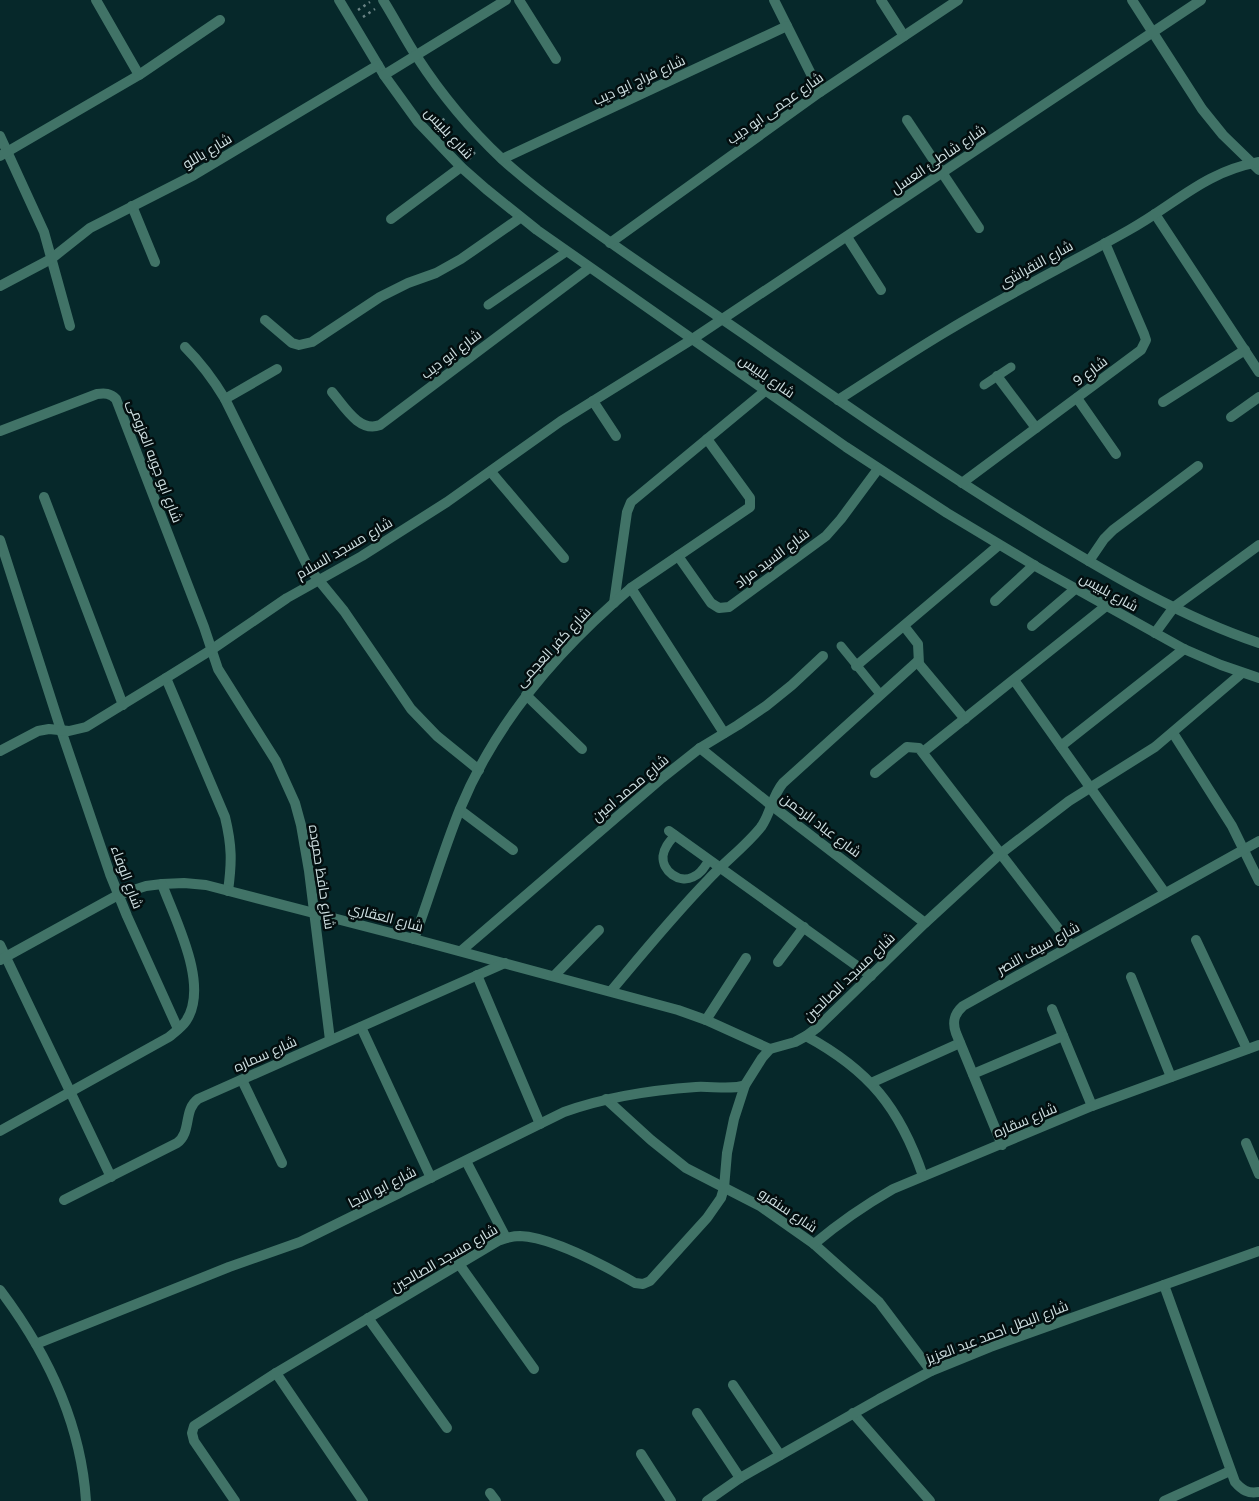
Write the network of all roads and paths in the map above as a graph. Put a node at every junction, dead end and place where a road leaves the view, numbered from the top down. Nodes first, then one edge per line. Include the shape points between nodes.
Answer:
1 (96, 0) edge
2 (339, 0) edge
3 (373, 0) edge
4 (506, 0) edge
5 (519, 0) edge
6 (774, 0) edge
7 (881, 0) edge
8 (958, 0) edge
9 (1132, 0) edge
10 (1201, 0) edge
11 (384, 1) edge
12 (220, 20) dead end
13 (351, 20) junction
14 (787, 26) junction
15 (1152, 32) junction
16 (904, 36) junction
17 (415, 55) junction
18 (556, 59) dead end
19 (378, 65) junction
20 (139, 75) junction
21 (384, 75) junction
22 (820, 92) junction
23 (459, 113) junction
24 (907, 120) dead end
25 (430, 135) junction
26 (0, 136) edge
27 (485, 142) junction
28 (3, 154) edge
29 (502, 159) junction
30 (1257, 165) edge
31 (461, 167) junction
32 (942, 173) junction
33 (132, 206) junction
34 (1155, 214) junction
35 (520, 218) junction
36 (391, 219) dead end
37 (979, 228) dead end
38 (847, 236) junction
39 (610, 243) junction
40 (1105, 243) junction
41 (566, 252) junction
42 (51, 259) junction
43 (156, 262) dead end
44 (590, 268) junction
45 (0, 286) edge
46 (881, 290) dead end
47 (488, 305) dead end
48 (265, 320) dead end
49 (722, 320) junction
50 (70, 326) dead end
51 (691, 340) junction
52 (185, 347) dead end
53 (1245, 350) junction
54 (1011, 366) dead end
55 (277, 369) dead end
56 (1259, 372) edge
57 (997, 376) junction
58 (984, 385) dead end
59 (765, 391) junction
60 (332, 392) dead end
61 (1259, 397) edge
62 (225, 398) junction
63 (1077, 398) junction
64 (838, 400) junction
65 (593, 401) junction
66 (1163, 402) dead end
67 (1231, 417) dead end
68 (1036, 428) junction
69 (0, 431) edge
70 (616, 436) dead end
71 (707, 439) junction
72 (1116, 454) dead end
73 (1198, 466) dead end
74 (878, 469) junction
75 (490, 472) junction
76 (962, 483) junction
77 (44, 497) dead end
78 (0, 540) edge
79 (1259, 545) edge
80 (999, 546) junction
81 (678, 556) junction
82 (564, 558) dead end
83 (1089, 561) junction
84 (1034, 566) junction
85 (317, 580) junction
86 (632, 588) junction
87 (1075, 589) junction
88 (994, 601) dead end
89 (614, 603) junction
90 (1106, 606) junction
91 (1174, 607) junction
92 (904, 626) junction
93 (1032, 626) dead end
94 (1155, 633) junction
95 (1259, 642) edge
96 (841, 646) dead end
97 (1184, 649) junction
98 (211, 650) junction
99 (823, 656) dead end
100 (918, 661) junction
101 (856, 666) junction
102 (1242, 673) junction
103 (166, 678) junction
104 (1259, 678) edge
105 (1014, 680) junction
106 (880, 694) junction
107 (526, 695) junction
108 (123, 705) junction
109 (965, 719) junction
110 (60, 730) junction
111 (724, 733) junction
112 (1173, 733) junction
113 (1062, 746) junction
114 (700, 748) junction
115 (582, 749) dead end
116 (0, 751) edge
117 (923, 752) junction
118 (479, 770) junction
119 (875, 773) dead end
120 (1091, 787) junction
121 (771, 805) junction
122 (460, 810) junction
123 (672, 833) joint
124 (1259, 841) edge
125 (1245, 849) junction
126 (513, 850) dead end
127 (1000, 854) junction
128 (709, 860) junction
129 (720, 868) junction
130 (1259, 881) edge
131 (162, 884) junction
132 (228, 891) junction
133 (1165, 893) junction
134 (118, 895) junction
135 (314, 912) junction
136 (925, 923) junction
137 (804, 927) junction
138 (599, 930) dead end
139 (414, 938) junction
140 (1196, 940) dead end
141 (0, 945) edge
142 (1071, 946) junction
143 (461, 952) junction
144 (746, 958) dead end
145 (2, 959) edge
146 (778, 962) dead end
147 (505, 963) junction
148 (477, 975) junction
149 (554, 976) junction
150 (871, 976) junction
151 (1131, 977) dead end
152 (611, 991) junction
153 (1052, 1009) dead end
154 (706, 1020) junction
155 (361, 1027) junction
156 (178, 1029) junction
157 (806, 1036) junction
158 (1063, 1036) junction
159 (330, 1040) junction
160 (960, 1043) junction
161 (1259, 1045) edge
162 (770, 1049) junction
163 (1247, 1050) junction
164 (973, 1074) junction
165 (1171, 1077) junction
166 (242, 1080) junction
167 (871, 1083) junction
168 (745, 1085) junction
169 (70, 1092) junction
170 (606, 1099) junction
171 (1092, 1106) junction
172 (540, 1124) junction
173 (0, 1131) edge
174 (1246, 1143) dead end
175 (1002, 1145) junction
176 (466, 1161) junction
177 (282, 1162) dead end
178 (1259, 1174) edge
179 (923, 1176) junction
180 (111, 1177) junction
181 (431, 1178) junction
182 (724, 1188) junction
183 (64, 1200) dead end
184 (506, 1238) junction
185 (814, 1244) junction
186 (1259, 1251) edge
187 (459, 1264) junction
188 (1164, 1285) junction
189 (0, 1290) edge
190 (368, 1318) junction
191 (36, 1344) junction
192 (534, 1368) dead end
193 (931, 1372) junction
194 (276, 1373) junction
195 (733, 1386) dead end
196 (697, 1413) dead end
197 (853, 1414) junction
198 (447, 1428) dead end
199 (641, 1454) dead end
200 (780, 1455) junction
201 (1230, 1471) junction
202 (740, 1478) junction
203 (1259, 1492) edge
204 (86, 1501) edge
205 (235, 1501) edge
206 (363, 1501) edge
207 (671, 1501) edge
208 (707, 1501) edge
209 (930, 1501) edge
210 (1164, 1501) edge

1 - 20 street
2 - 13 street, شارع بلبيس
3 - 13 path
4 - 17 street
5 - 18 street
6 - 14 street
7 - 16 street
8 - 16 street, شارع عجمى ابو ديب
9 - 15 street
10 - 15 street, شارع شاطئ العسل
11 - 13 path
11 - 17 street, شارع بلبيس
12 - 20 street
13 - 19 street, شارع بلبيس
14 - 22 street
14 - 29 street, شارع فراج ابو ديب
15 - 30 street via 1202,109 1235,147
15 - 32 street, شارع شاطئ العسل
16 - 22 street, شارع عجمى ابو ديب
17 - 21 street
17 - 23 street, شارع بلبيس
19 - 21 street, شارع بلبيس
19 - 33 street, شارع باللو via 194,175
20 - 28 street
21 - 25 street, شارع بلبيس
22 - 39 street, شارع عجمى ابو ديب
23 - 25 path
23 - 25 path
23 - 27 street, شارع بلبيس
24 - 32 street
25 - 31 street, شارع بلبيس
26 - 28 street
27 - 29 street, شارع بلبيس
27 - 31 path
28 - 42 street via 39,219
29 - 39 street, شارع بلبيس
30 - 34 street, شارع النقراشى via 1234,168 1206,180
31 - 35 street, شارع بلبيس
31 - 36 street
32 - 37 street
32 - 38 street, شارع شاطئ العسل
33 - 42 street, شارع باللو via 90,228
33 - 43 street
34 - 40 street, شارع النقراشى
34 - 53 street
35 - 41 street, شارع بلبيس
35 - 48 street via 461,259 380,297 312,342 292,343
38 - 46 street
38 - 49 street, شارع شاطئ العسل
39 - 49 street, شارع بلبيس
40 - 63 street, شارع 9 via 1146,340 1141,350
40 - 64 street, شارع النقراشى via 947,330
41 - 44 street, شارع بلبيس
41 - 47 lane
42 - 45 street, شارع باللو
42 - 50 street
44 - 51 street, شارع بلبيس
44 - 60 street, شارع ابو ديب via 380,425 363,425
49 - 51 street, شارع شاطئ العسل
49 - 64 street, شارع بلبيس
51 - 59 street, شارع بلبيس
51 - 65 street, شارع مسجد السلام
52 - 62 street via 213,378
53 - 56 street
53 - 66 street
54 - 57 lane
55 - 62 street
57 - 58 lane
57 - 68 street
59 - 71 street
59 - 74 street, شارع بلبيس
61 - 67 street
62 - 85 street via 300,554
63 - 68 street, شارع 9
63 - 72 street
64 - 76 street, شارع بلبيس
65 - 70 street
65 - 75 street, شارع مسجد السلام
68 - 76 street, شارع 9
69 - 98 street, شارع ابو جوبه العزومى via 97,394 111,394 116,398
71 - 81 street, شارع كفر العجمى via 750,498 751,504
71 - 89 street via 631,502
73 - 83 street via 1113,530
74 - 80 street, شارع بلبيس
74 - 81 street, شارع السيد مراد via 826,536 729,607 719,608 711,603
75 - 82 street
75 - 85 street, شارع مسجد السلام via 378,546
76 - 83 street, شارع بلبيس
77 - 108 street
78 - 110 street, شارع الوفاء
79 - 91 street
80 - 84 street, شارع بلبيس
80 - 92 street
81 - 86 street, شارع كفر العجمى
83 - 91 street, شارع بلبيس
84 - 87 street, شارع بلبيس
84 - 88 street
85 - 98 street, شارع مسجد السلام
85 - 118 street via 344,611 411,709 437,736
86 - 89 street, شارع كفر العجمى
86 - 111 street
87 - 90 street, شارع بلبيس
87 - 93 street
89 - 107 street, شارع كفر العجمى via 550,666
90 - 94 street, شارع بلبيس
90 - 105 street
91 - 94 street
91 - 95 street, شارع بلبيس
92 - 100 street via 918,644
92 - 101 street
94 - 97 street, شارع بلبيس
96 - 101 lane
97 - 102 street, شارع بلبيس
97 - 113 street
98 - 103 street, شارع مسجد السلام
98 - 135 street, شارع حافظ حموده via 222,678 276,761 292,796 306,848
99 - 111 street, شارع محمد امين via 766,706
100 - 106 street
100 - 109 street
101 - 106 lane
102 - 104 street, شارع بلبيس
102 - 112 street, شارع مسجد الصالحين
103 - 108 street, شارع مسجد السلام
103 - 132 street via 225,817 232,866
105 - 109 street
105 - 113 street
106 - 121 street via 783,783
107 - 115 street
107 - 118 street, شارع كفر العجمى
108 - 110 street, شارع مسجد السلام via 86,726
109 - 117 street
110 - 116 street, شارع مسجد السلام via 38,731
110 - 134 street, شارع الوفاء
111 - 114 street, شارع محمد امين
112 - 120 street, شارع مسجد الصالحين via 1137,760
112 - 125 street
113 - 120 street
114 - 121 street, شارع عباد الرحمن
114 - 143 street, شارع محمد امين
117 - 119 street via 919,748 907,747
117 - 127 street
118 - 122 street, شارع كفر العجمى
120 - 127 street, شارع مسجد الصالحين
120 - 133 street
121 - 129 street via 761,826
121 - 136 street, شارع عباد الرحمن
122 - 126 street
122 - 139 street, شارع كفر العجمى
123 - 128 street
123 - 128 lane via 663,855 667,870 672,875 693,877
124 - 125 street, شارع سيف النصر
125 - 130 street
125 - 133 street, شارع سيف النصر
127 - 136 street, شارع مسجد الصالحين
127 - 142 street
128 - 129 street
129 - 137 street
129 - 152 street
131 - 132 street, شارع العقاري via 199,884
131 - 134 street, شارع العقاري
131 - 156 street via 194,973 193,1006
132 - 135 street, شارع العقاري
133 - 142 street, شارع سيف النصر
134 - 145 street, شارع العقاري
134 - 156 street, شارع الوفاء
135 - 139 street, شارع العقاري
135 - 159 street, شارع حافظ حموده
136 - 150 street, شارع مسجد الصالحين
137 - 146 street
137 - 150 street
138 - 149 street
139 - 143 street, شارع العقاري
140 - 163 street
141 - 145 street
142 - 160 street, شارع سيف النصر via 963,1006 954,1018
143 - 147 street, شارع العقاري
144 - 154 street
145 - 169 street
147 - 148 street, شارع سماره
147 - 149 street, شارع العقاري
148 - 155 street, شارع سماره
148 - 172 street
149 - 152 street, شارع العقاري
150 - 157 street, شارع مسجد الصالحين
151 - 165 street
152 - 154 street, شارع العقاري
153 - 158 street
154 - 162 street, شارع العقاري
155 - 159 street, شارع سماره
155 - 181 street
156 - 169 street
157 - 162 street, شارع مسجد الصالحين
157 - 167 street via 851,1064
158 - 164 street
158 - 171 street
159 - 166 street, شارع سماره
160 - 164 street, شارع سيف النصر
160 - 167 street
161 - 163 street, شارع سقاره
162 - 168 street, شارع مسجد الصالحين
163 - 165 street, شارع سقاره
164 - 175 street, شارع سيف النصر
165 - 171 street, شارع سقاره
166 - 177 street
166 - 180 street, شارع سماره via 194,1102 185,1134 177,1143
167 - 179 street via 903,1126
168 - 170 street, شارع ابو النجا via 738,1088 680,1088
168 - 182 street, شارع مسجد الصالحين via 730,1136
169 - 173 street
169 - 180 street
170 - 172 street, شارع ابو النجا
170 - 182 street, شارع سنفرو via 686,1168
171 - 175 street, شارع سقاره
172 - 176 street, شارع ابو النجا
174 - 178 street
175 - 179 street, شارع سقاره
176 - 181 street, شارع ابو النجا
176 - 184 street
179 - 185 street, شارع سقاره via 893,1188 865,1205
180 - 183 street, شارع سماره
181 - 191 street, شارع ابو النجا via 300,1242
182 - 184 street, شارع مسجد الصالحين via 707,1218 650,1281 643,1284 543,1241 518,1236
182 - 185 street, شارع سنفرو via 766,1210
184 - 187 street, شارع مسجد الصالحين
185 - 193 street, شارع سنفرو via 879,1302
186 - 188 street, شارع البطل احمد عبد العزيز
187 - 190 street, شارع مسجد الصالحين
187 - 192 street
188 - 193 street, شارع البطل احمد عبد العزيز via 990,1347
188 - 201 street
189 - 191 street
190 - 194 street, شارع مسجد الصالحين
190 - 198 street
191 - 204 street via 55,1380 78,1446
193 - 197 street, شارع البطل احمد عبد العزيز
194 - 205 street, شارع مسجد الصالحين via 192,1428 194,1441
194 - 206 street
195 - 200 street
196 - 202 street
197 - 200 street, شارع البطل احمد عبد العزيز
197 - 209 street
199 - 207 street
200 - 202 street, شارع البطل احمد عبد العزيز
201 - 203 street via 1242,1490
201 - 210 street
202 - 208 street, شارع البطل احمد عبد العزيز

